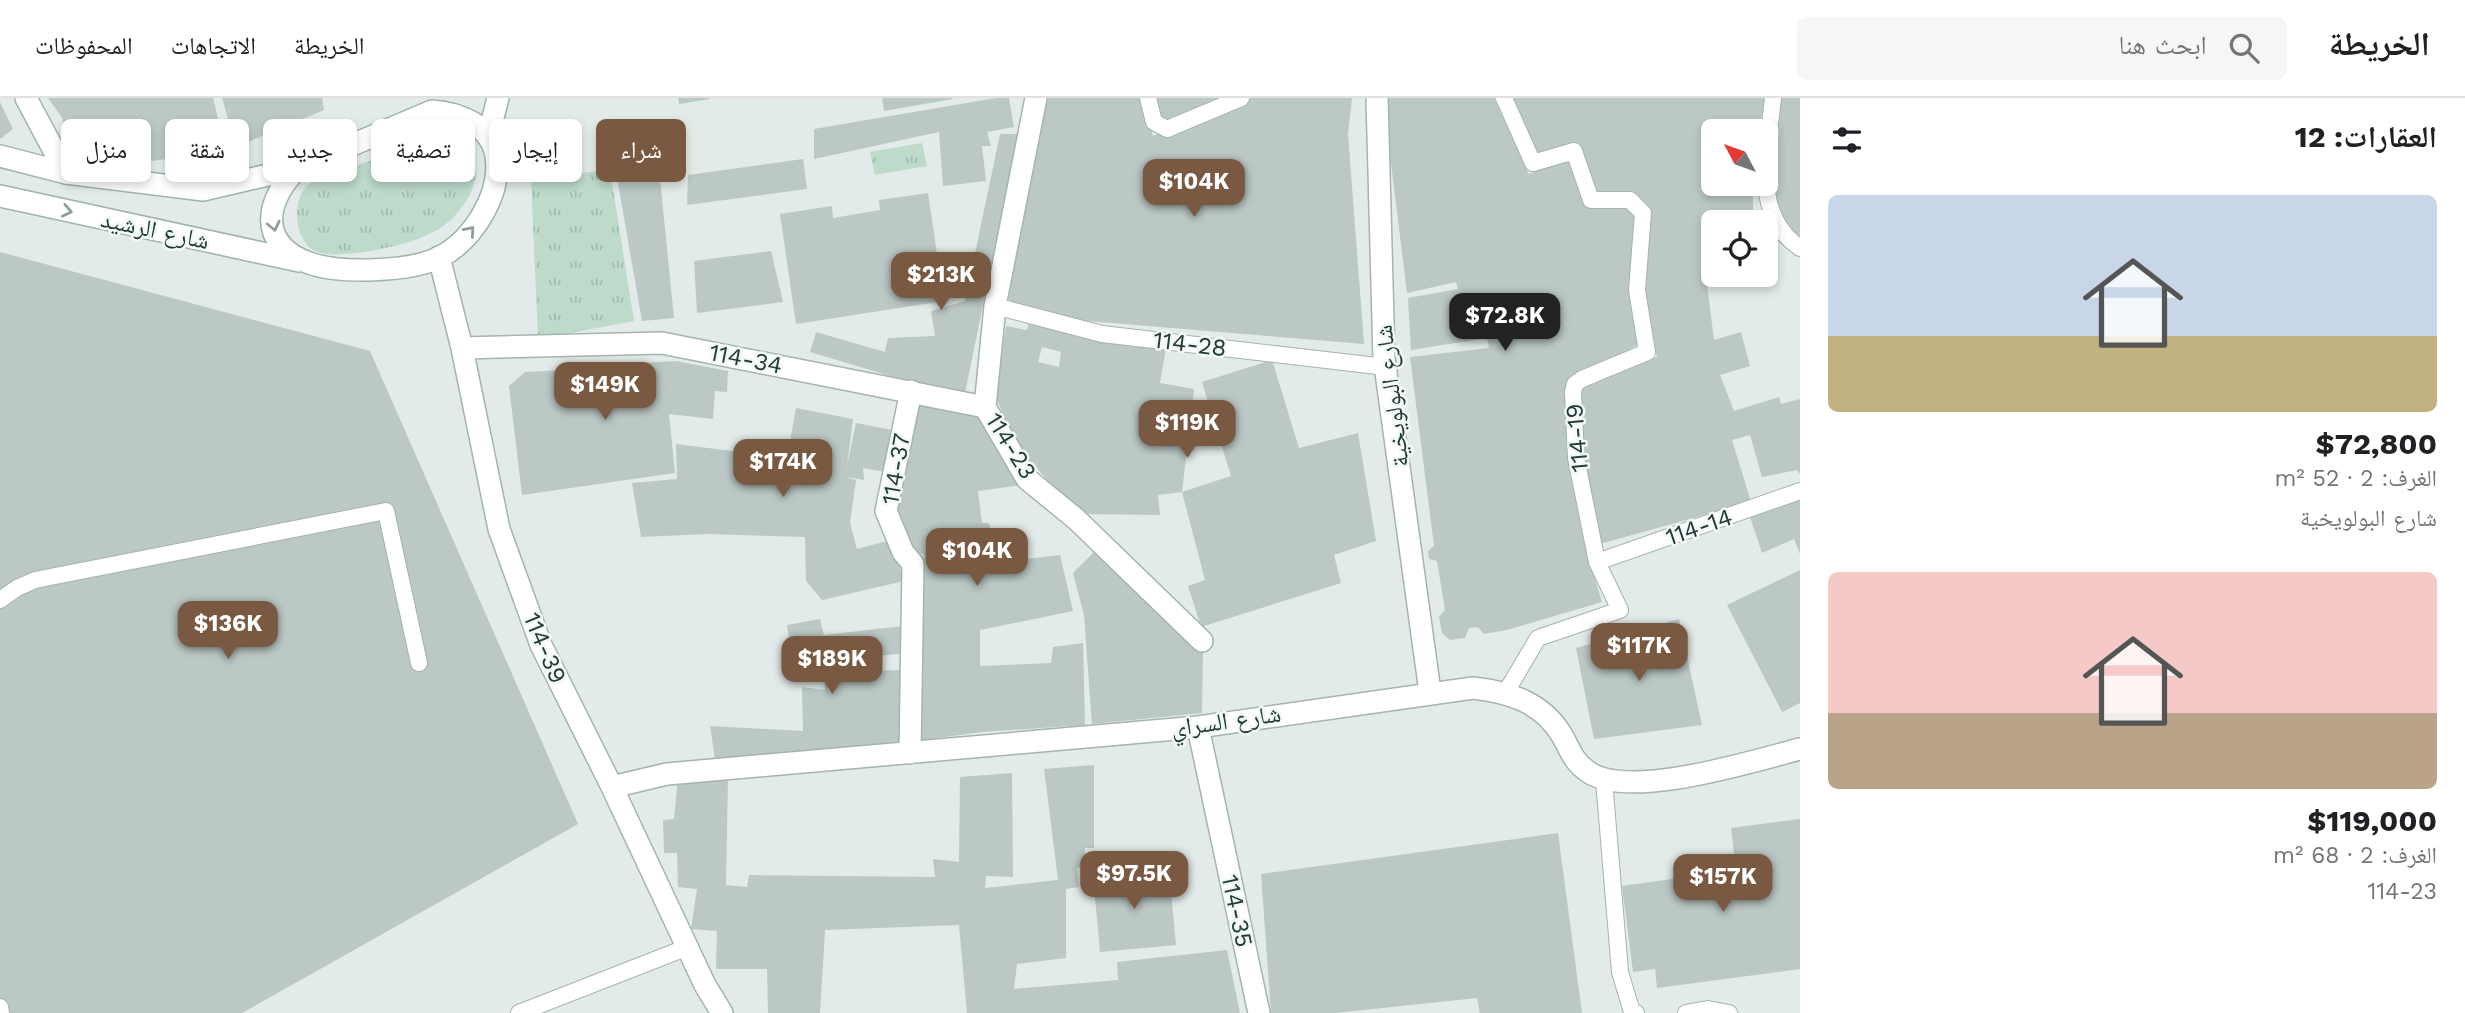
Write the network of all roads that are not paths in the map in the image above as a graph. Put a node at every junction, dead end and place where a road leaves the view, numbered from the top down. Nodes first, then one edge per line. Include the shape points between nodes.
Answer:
1 (26, 98) edge
2 (438, 98) edge
3 (498, 98) edge
4 (1036, 98) edge
5 (1148, 98) edge
6 (1241, 98) edge
7 (1377, 98) edge
8 (1504, 98) edge
9 (1773, 98) edge
10 (410, 119) edge
11 (412, 119) edge
12 (467, 119) edge
13 (475, 124) edge
14 (488, 137) junction
15 (0, 156) edge
16 (61, 164) edge
17 (61, 172) edge
18 (263, 176) edge
19 (139, 182) edge
20 (287, 182) edge
21 (0, 196) edge
22 (1800, 248) edge
23 (439, 257) junction
24 (309, 263) junction
25 (995, 306) junction
26 (462, 348) junction
27 (1386, 367) junction
28 (911, 391) junction
29 (985, 407) junction
30 (1800, 491) edge
31 (1597, 562) junction
32 (0, 600) edge
33 (1202, 641) dead end
34 (419, 663) dead end
35 (1430, 692) junction
36 (1506, 692) junction
37 (1198, 727) junction
38 (1800, 749) edge
39 (910, 752) junction
40 (1604, 780) junction
41 (612, 787) junction
42 (688, 947) junction
43 (0, 1007) edge
44 (1, 1013) edge
45 (519, 1013) edge
46 (722, 1013) edge
47 (1259, 1013) edge
48 (1636, 1013) edge
49 (1686, 1013) edge
50 (1729, 1013) edge

1 - 16 street
2 - 10 street
3 - 14 street
4 - 25 street, 114-23
5 - 6 lane via 1154,122 1167,129
7 - 27 street, شارع البولويخية
8 - 31 lane, 114-19 via 1533,163 1574,151 1591,200 1630,200 1643,213 1637,290 1647,352 1582,379 1573,393 1576,458
9 - 22 lane via 1768,208 1779,229
11 - 12 street via 432,111 453,112
13 - 14 street
23 -> 14 street via 471,232 489,202 498,168
15 - 17 street, شارع الرشيد
18 - 19 street, شارع الرشيد via 203,190
20 -> 24 street via 275,198 271,222 284,248
21 -> 24 street, شارع الرشيد
23 - 24 street via 413,267 371,269
23 - 26 street, 114-39
25 - 27 lane, 114-28 via 1102,334
25 - 29 street, 114-23
26 - 28 street, 114-34 via 662,343
26 - 41 street, 114-39 via 499,529 541,645
27 - 35 street, شارع البولويخية
28 - 29 street, 114-34
28 - 39 street, 114-37 via 886,511 913,564
29 - 33 street, 114-23 via 1027,479 1076,519
30 - 31 lane, 114-14
31 - 36 lane, 114-19 via 1620,610 1538,638
32 - 34 lane via 35,580 386,511
35 - 36 street, شارع السراي via 1473,688
35 - 37 street, شارع السراي
36 - 40 street, شارع السراي via 1531,703 1547,717 1572,757
37 - 39 street, شارع السراي
37 - 47 street, 114-35
38 - 40 street via 1710,772 1623,783
39 - 41 street, شارع السراي via 667,774
40 - 48 lane via 1620,972
41 - 42 street, 114-39
42 - 45 lane
42 - 46 street, 114-39
43 - 44 lane
49 - 50 lane via 1708,1009

